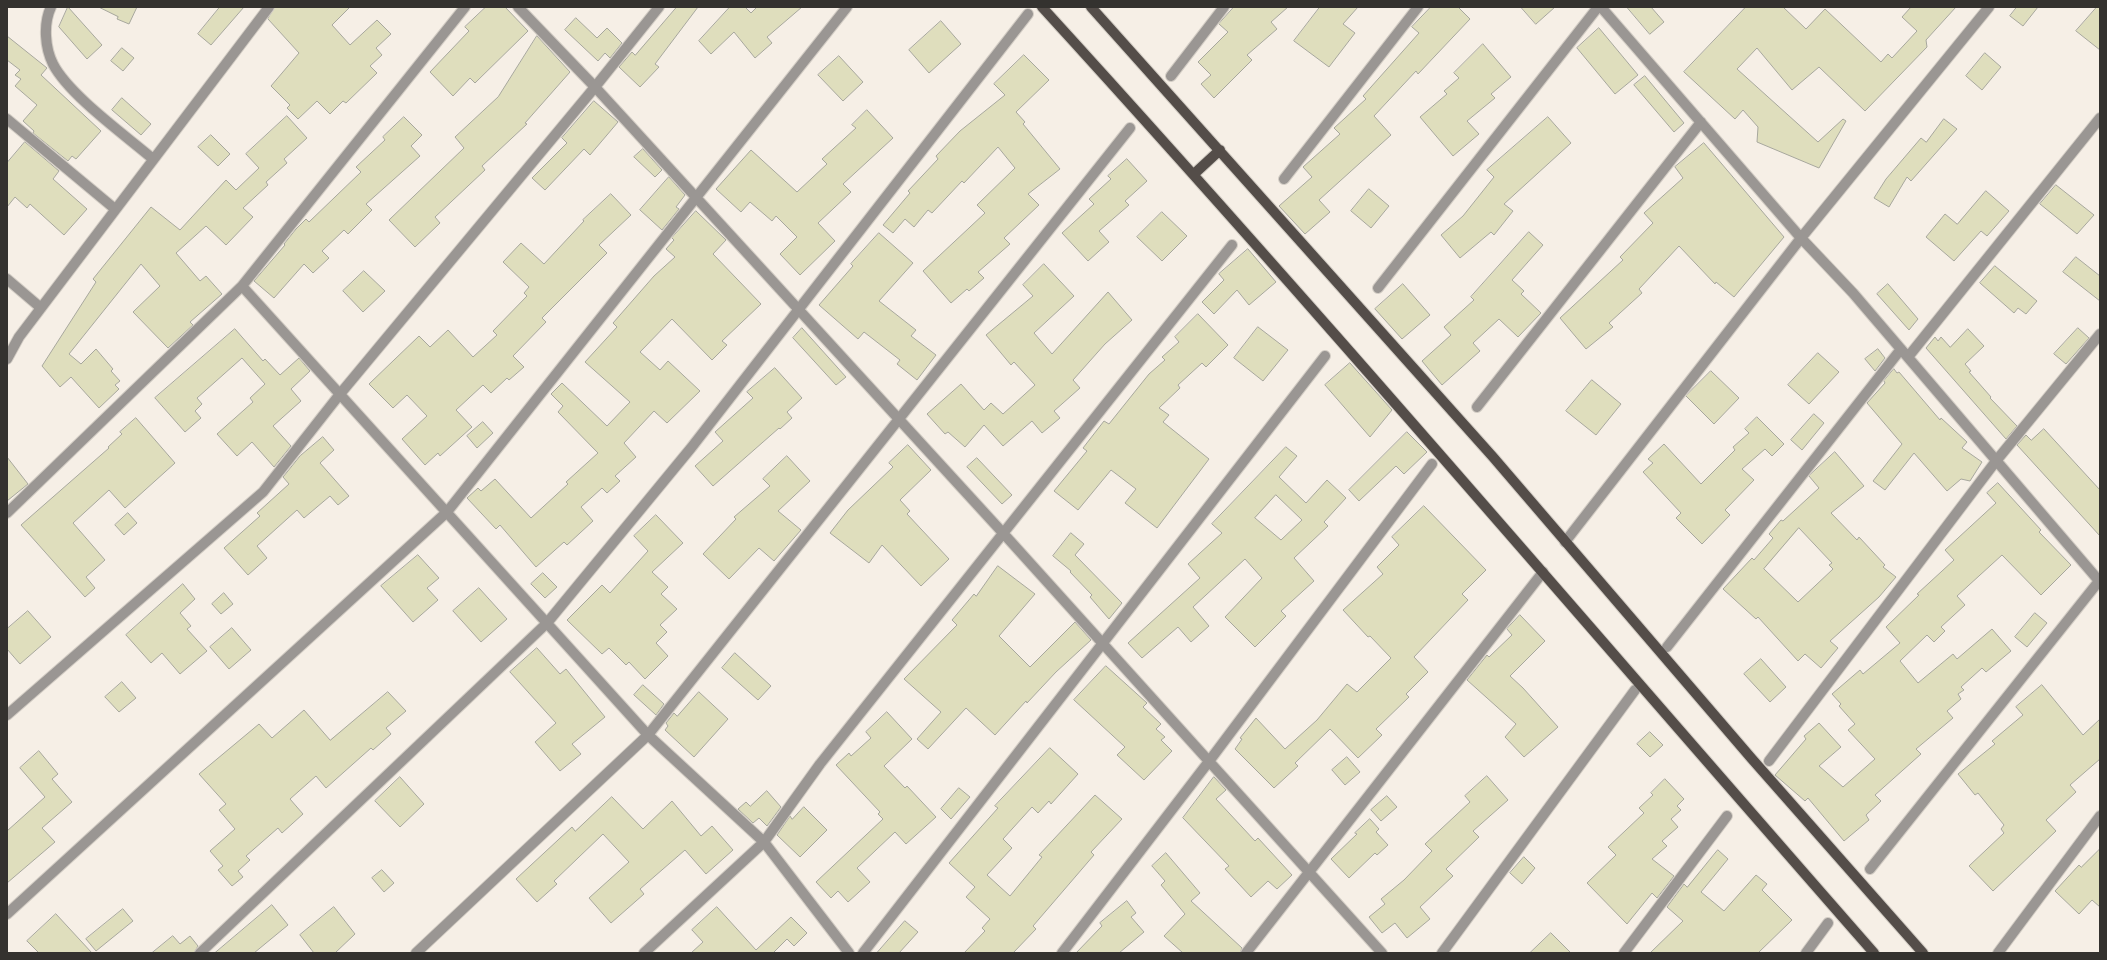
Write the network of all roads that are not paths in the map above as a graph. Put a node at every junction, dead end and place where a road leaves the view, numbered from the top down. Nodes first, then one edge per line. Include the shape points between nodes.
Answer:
1 (51, 7) edge
2 (269, 7) edge
3 (465, 7) edge
4 (518, 7) edge
5 (658, 7) edge
6 (847, 7) edge
7 (1042, 7) edge
8 (1091, 7) edge
9 (1224, 7) edge
10 (1418, 7) edge
11 (1598, 7) edge
12 (1601, 7) edge
13 (1989, 7) edge
14 (1028, 14) dead end
15 (1171, 76) dead end
16 (595, 87) junction
17 (2100, 118) edge
18 (7, 119) edge
19 (1701, 122) junction
20 (1130, 128) dead end
21 (1220, 150) junction
22 (153, 159) junction
23 (1194, 174) junction
24 (1284, 179) dead end
25 (696, 198) junction
26 (115, 209) junction
27 (1801, 238) junction
28 (1232, 245) dead end
29 (7, 279) edge
30 (242, 286) junction
31 (1378, 288) dead end
32 (41, 308) junction
33 (798, 309) junction
34 (2100, 334) edge
35 (1904, 353) junction
36 (1325, 356) dead end
37 (7, 359) edge
38 (340, 394) junction
39 (1477, 407) dead end
40 (899, 419) junction
41 (1996, 461) junction
42 (1432, 464) dead end
43 (447, 512) junction
44 (7, 513) edge
45 (1003, 533) junction
46 (1565, 542) junction
47 (1543, 572) junction
48 (2100, 582) edge
49 (547, 623) junction
50 (1103, 642) junction
51 (1667, 647) dead end
52 (1635, 690) dead end
53 (7, 714) edge
54 (648, 735) junction
55 (1210, 760) junction
56 (1769, 761) dead end
57 (1727, 816) dead end
58 (2100, 816) edge
59 (764, 842) junction
60 (1870, 869) dead end
61 (1310, 872) junction
62 (7, 914) edge
63 (1828, 923) dead end
64 (200, 953) edge
65 (416, 953) edge
66 (644, 953) edge
67 (849, 953) edge
68 (863, 953) edge
69 (1062, 953) edge
70 (1246, 953) edge
71 (1382, 953) edge
72 (1442, 953) edge
73 (1624, 953) edge
74 (1806, 953) edge
75 (1874, 953) edge
76 (1923, 953) edge
77 (1998, 953) edge

1 - 22 street via 46,38 54,64 74,90
2 - 22 street
3 - 30 street
4 - 16 street
5 - 16 street
6 - 25 street
7 - 23 main road
8 - 21 main road
9 - 15 street
10 - 24 street
11 - 31 street
12 - 19 street
13 - 27 street
14 - 33 street
16 - 25 street
16 - 38 street
17 - 35 street
18 - 26 street
19 - 27 street
19 - 39 street
20 - 40 street
21 - 23 main road
21 - 46 main road via 1488,451
22 - 26 street
23 - 47 main road
25 - 33 street
25 - 43 street
26 - 32 street
27 - 35 street
27 - 46 street
28 - 45 street
29 - 32 street
30 - 38 street
30 - 44 street
32 - 37 street via 19,337
33 - 40 street
33 - 49 street via 691,448
34 - 41 street
35 - 41 street
35 - 51 street
36 - 50 street
38 - 43 street
38 - 53 street via 263,492
40 - 45 street
40 - 54 street
41 - 48 street
41 - 56 street
42 - 55 street
43 - 49 street
43 - 62 street
45 - 50 street
45 - 59 street via 820,764
46 - 76 main road
47 - 61 street
47 - 75 main road via 1724,784
48 - 60 street
49 - 54 street
49 - 64 street
50 - 55 street
50 - 68 street
52 - 72 street
54 - 59 street
54 - 65 street
55 - 61 street
55 - 69 street
57 - 73 street
58 - 77 street
59 - 66 street
59 - 67 street
61 - 70 street
61 - 71 street
63 - 74 street

